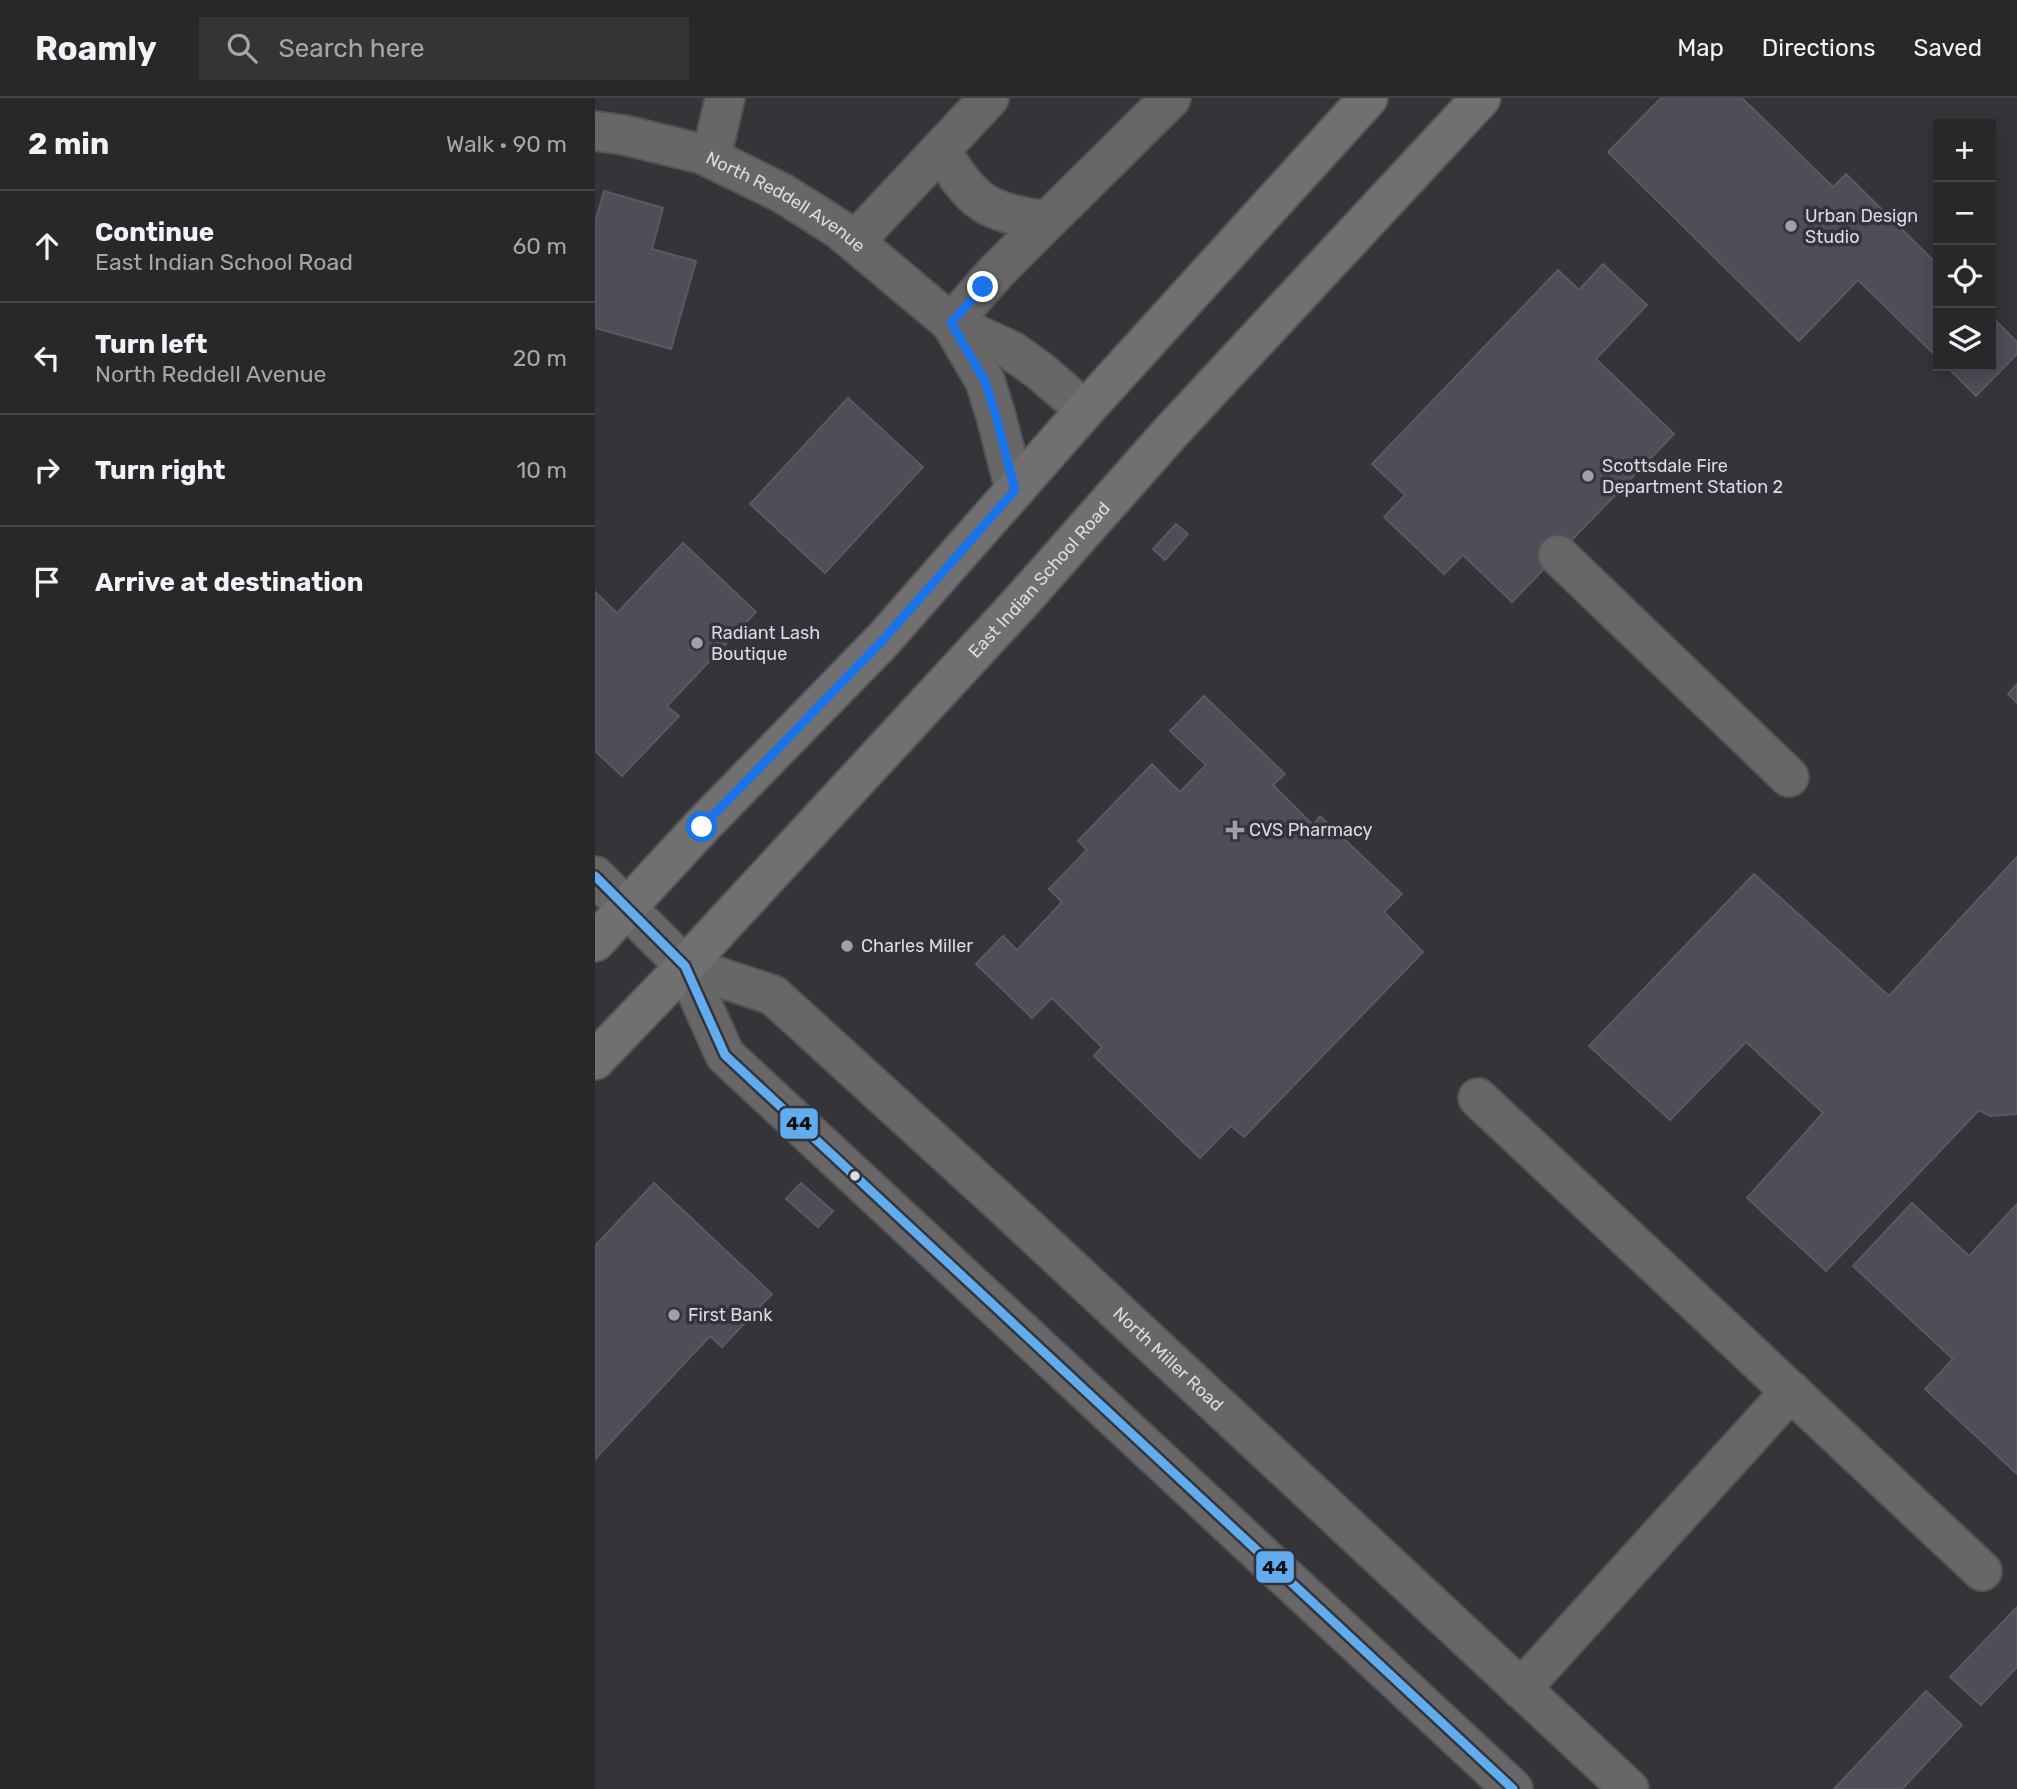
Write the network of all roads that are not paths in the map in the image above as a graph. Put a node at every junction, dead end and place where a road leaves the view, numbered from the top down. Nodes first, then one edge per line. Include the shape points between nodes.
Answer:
1 (725, 98) edge
2 (989, 98) edge
3 (1171, 98) edge
4 (1368, 98) edge
5 (1481, 98) edge
6 (595, 131) edge
7 (940, 150) junction
8 (711, 158) junction
9 (1047, 221) junction
10 (855, 241) junction
11 (951, 323) junction
12 (1085, 410) junction
13 (1015, 490) junction
14 (1558, 555) dead end
15 (1789, 777) dead end
16 (595, 876) edge
17 (627, 908) junction
18 (595, 942) edge
19 (685, 966) junction
20 (595, 1060) edge
21 (1478, 1098) dead end
22 (1791, 1391) junction
23 (1982, 1571) dead end
24 (1521, 1689) junction
25 (1513, 1789) edge
26 (1629, 1789) edge

1 - 8 street
2 - 7 street
3 - 9 street
4 - 12 main road
5 - 19 main road, East Indian School Road
6 - 8 street, North Reddell Avenue
7 - 9 street via 966,189 981,202 995,211
7 - 10 street
8 - 10 street, North Reddell Avenue via 782,193
9 - 11 street
10 - 11 street, North Reddell Avenue
11 - 12 street, North Reddell Avenue via 1011,351
11 - 13 street, North Reddell Avenue via 985,381
12 - 13 main road
13 - 17 main road via 883,640
14 - 15 street
16 - 17 street, North Miller Road
17 - 18 main road
17 - 19 street, North Miller Road
19 - 20 main road, East Indian School Road
19 - 24 street, North Miller Road via 773,995
19 - 25 street, North Miller Road via 725,1055
21 - 22 street
22 - 23 street
22 - 24 street
24 - 26 street, North Miller Road

